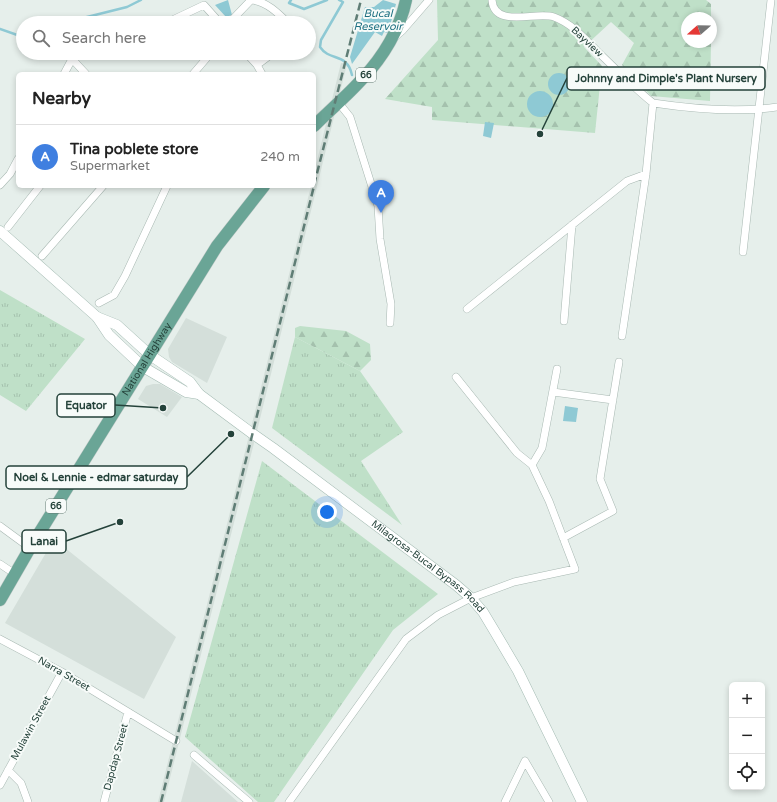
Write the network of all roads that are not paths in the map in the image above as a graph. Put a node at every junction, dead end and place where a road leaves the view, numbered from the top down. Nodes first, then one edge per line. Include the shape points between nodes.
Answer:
1 (406, 0) edge
2 (429, 0) edge
3 (492, 0) edge
4 (771, 0) edge
5 (181, 16) edge
6 (214, 16) edge
7 (236, 16) edge
8 (281, 16) edge
9 (389, 42) junction
10 (72, 60) edge
11 (72, 60) edge
12 (205, 60) edge
13 (251, 60) edge
14 (268, 60) edge
15 (259, 71) edge
16 (65, 72) edge
17 (84, 72) edge
18 (195, 72) edge
19 (338, 102) junction
20 (653, 103) junction
21 (777, 107) edge
22 (758, 110) junction
23 (316, 123) edge
24 (16, 163) edge
25 (646, 174) junction
26 (0, 185) edge
27 (38, 188) edge
28 (101, 188) edge
29 (166, 188) edge
30 (262, 188) edge
31 (572, 225) junction
32 (4, 229) edge
33 (743, 252) dead end
34 (42, 256) dead end
35 (99, 303) dead end
36 (467, 309) dead end
37 (97, 317) junction
38 (564, 321) dead end
39 (390, 324) dead end
40 (622, 336) dead end
41 (150, 355) junction
42 (619, 362) dead end
43 (142, 367) junction
44 (557, 369) dead end
45 (456, 377) dead end
46 (553, 392) junction
47 (199, 394) junction
48 (613, 400) junction
49 (532, 465) junction
50 (0, 526) edge
51 (563, 538) junction
52 (30, 548) junction
53 (0, 564) edge
54 (15, 574) junction
55 (471, 598) junction
56 (0, 600) edge
57 (0, 639) edge
58 (62, 672) junction
59 (128, 712) junction
60 (176, 741) dead end
61 (194, 755) dead end
62 (8, 770) junction
63 (0, 785) edge
64 (547, 801) edge
65 (28, 802) edge
66 (104, 802) edge
67 (249, 802) edge
68 (289, 802) edge
69 (506, 802) edge
70 (582, 802) edge

1 - 9 main road, 66
2 - 9 street
3 - 20 street, Bayview via 495,11 502,16 545,15 574,28
4 - 22 street
5 - 6 street via 204,5
7 - 8 street via 251,0 259,1
9 - 19 main road, 66 via 364,78
10 - 17 street
11 - 16 street
12 - 18 street
13 - 15 street
14 - 15 street
19 - 23 main road, 66
19 - 39 street via 350,117 378,206 380,239 391,304
20 - 22 street via 706,109
20 - 25 street
21 - 22 street
22 - 33 street
24 - 26 street
25 - 31 street via 627,181
25 - 40 street
27 - 32 street
28 - 34 street
29 - 35 street via 114,295
30 - 41 main road, National Highway / 66 via 217,246
31 - 36 street
31 - 38 street
32 - 37 main road
37 - 41 main road, Milagrosa-Bucal Bypass Road via 117,325
37 - 43 main road, Milagrosa-Bucal Bypass Road via 110,335
41 - 43 main road, National Highway / 66
41 - 47 main road, Milagrosa-Bucal Bypass Road via 190,382
42 - 48 street
43 - 47 main road, Milagrosa-Bucal Bypass Road via 186,392
43 - 52 main road, National Highway / 66
44 - 46 street
45 - 49 street via 517,453
46 - 48 street
46 - 49 street via 542,448
47 - 55 main road, Milagrosa-Bucal Bypass Road
48 - 51 street via 600,479 613,512
49 - 51 street
50 - 52 street
51 - 55 street via 575,569 514,582
52 - 54 main road, National Highway / 66
53 - 54 street
54 - 56 main road, National Highway / 66
55 - 68 street via 438,615 406,639
55 - 70 main road, Milagrosa-Bucal Bypass Road via 483,612 518,671
57 - 58 street, Narra Street
58 - 59 street, Narra Street
58 - 62 street, Mulawin Street
59 - 60 street, Narra Street
59 - 66 street, Dapdap Street
61 - 67 street
62 - 63 street, Mulawin Street
62 - 65 street via 21,783
64 - 69 street via 525,761

